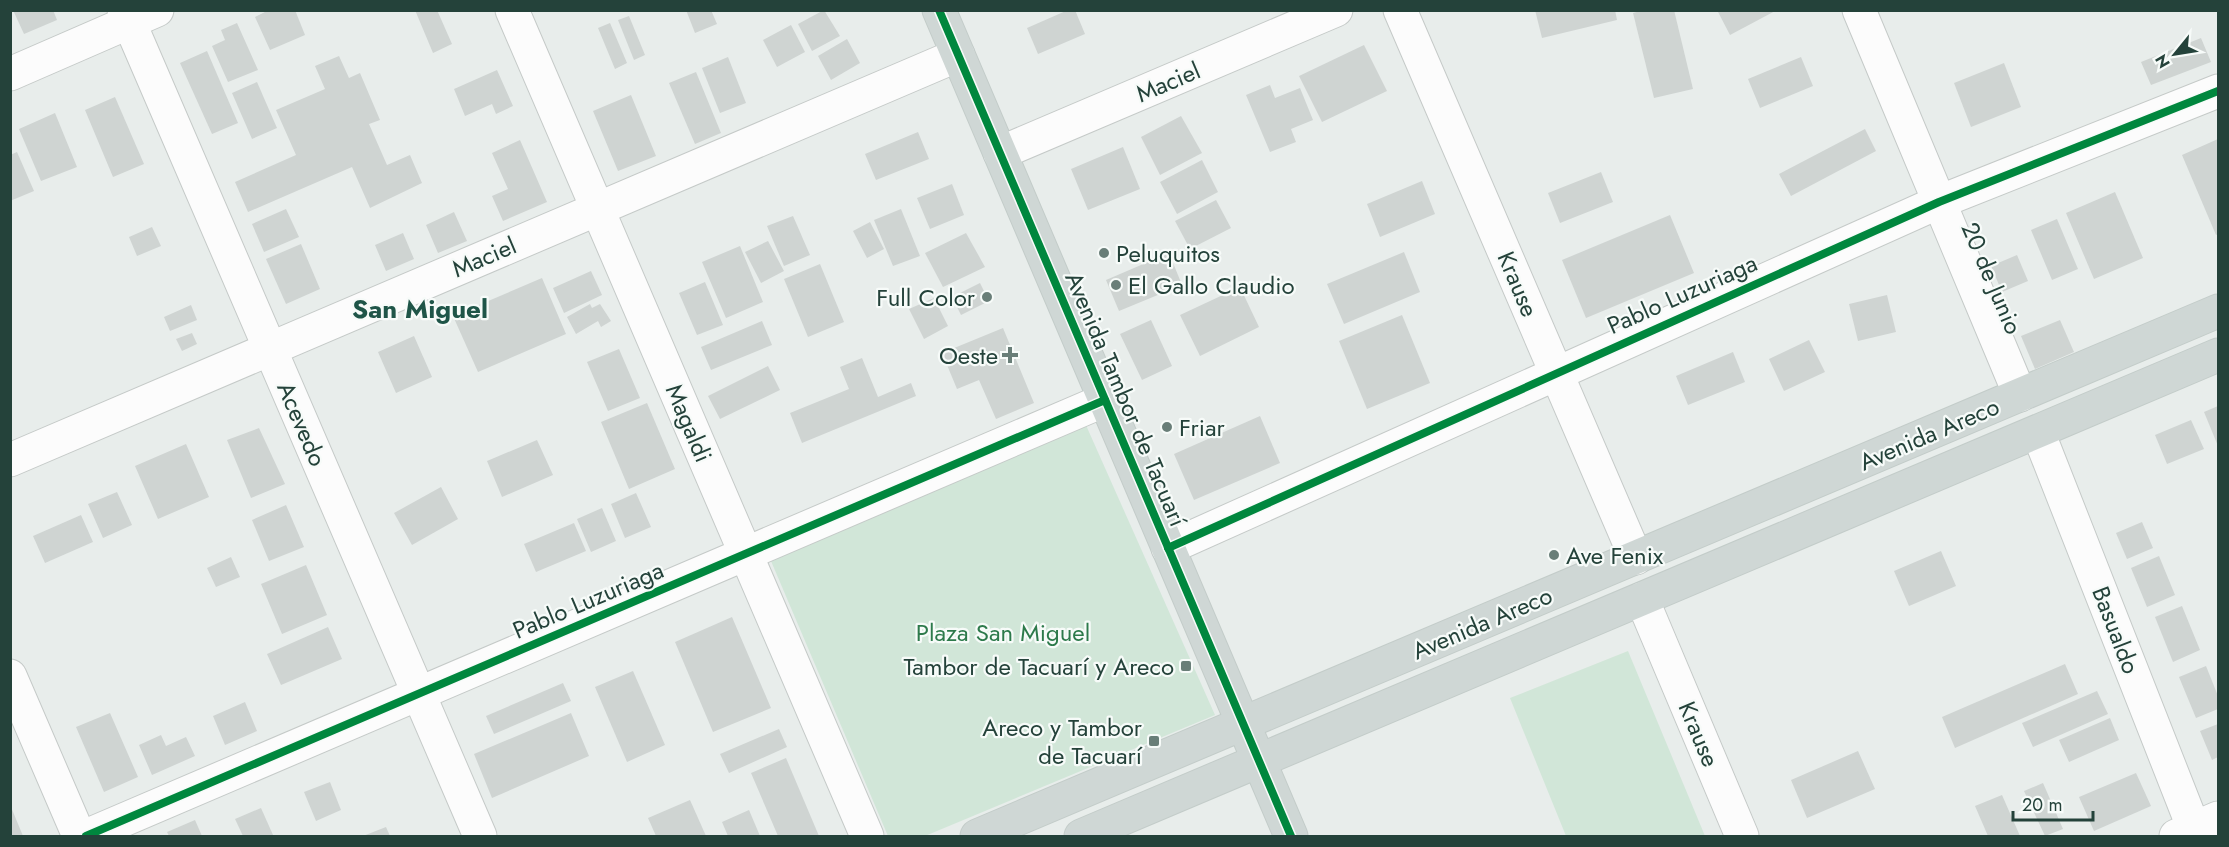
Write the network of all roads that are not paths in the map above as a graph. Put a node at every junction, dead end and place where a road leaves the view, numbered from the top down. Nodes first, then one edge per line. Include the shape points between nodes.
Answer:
1 (512, 10) edge
2 (939, 10) edge
3 (1336, 10) edge
4 (1400, 10) edge
5 (1859, 10) edge
6 (137, 14) edge
7 (958, 54) junction
8 (10, 74) edge
9 (2218, 91) edge
10 (1000, 153) junction
11 (1939, 202) junction
12 (597, 209) junction
13 (2218, 311) edge
14 (270, 349) junction
15 (2218, 355) edge
16 (1556, 372) junction
17 (2020, 395) junction
18 (1105, 400) junction
19 (2038, 432) junction
20 (10, 460) edge
21 (1168, 548) junction
22 (746, 554) junction
23 (1636, 558) junction
24 (1642, 599) junction
25 (10, 676) edge
26 (418, 694) junction
27 (1243, 724) junction
28 (1258, 761) junction
29 (2195, 830) edge
30 (79, 837) edge
31 (86, 837) edge
32 (480, 837) edge
33 (867, 837) edge
34 (977, 837) edge
35 (1081, 837) edge
36 (1292, 837) edge
37 (1742, 837) edge

1 - 12 street, Magaldi
2 - 7 main road, Avenida Tambor de Tacuarí
3 - 10 street, Maciel
4 - 16 street, Krause
5 - 11 street, 20 de Junio
6 - 8 street
6 - 14 street, Acevedo
7 - 10 main road, Avenida Tambor de Tacuarí
7 - 12 street, Maciel
9 - 11 street, Pablo Luzuriaga
10 - 18 main road, Avenida Tambor de Tacuarí
11 - 16 street, Pablo Luzuriaga
11 - 17 street, 20 de Junio
12 - 14 street, Maciel
12 - 22 street, Magaldi
13 - 17 main road, Avenida Areco
14 - 20 street, Maciel
14 - 26 street, Acevedo
15 - 19 main road, Avenida Areco
16 - 21 street, Pablo Luzuriaga
16 - 23 street, Krause
17 - 23 main road, Avenida Areco
18 - 21 main road, Avenida Tambor de Tacuarí
18 - 22 street, Pablo Luzuriaga
19 - 24 main road, Avenida Areco
19 - 29 street, Basualdo
21 - 27 main road, Avenida Tambor de Tacuarí
22 - 26 street, Pablo Luzuriaga
22 - 33 street, Magaldi
23 - 27 main road, Avenida Areco
24 - 28 main road, Avenida Areco
24 - 37 street, Krause
25 - 30 street
26 - 31 street, Pablo Luzuriaga
26 - 32 street, Acevedo
27 - 28 main road, Avenida Tambor de Tacuarí
27 - 34 main road, Avenida Areco
28 - 35 main road, Avenida Areco
28 - 36 main road, Avenida Tambor de Tacuarí

